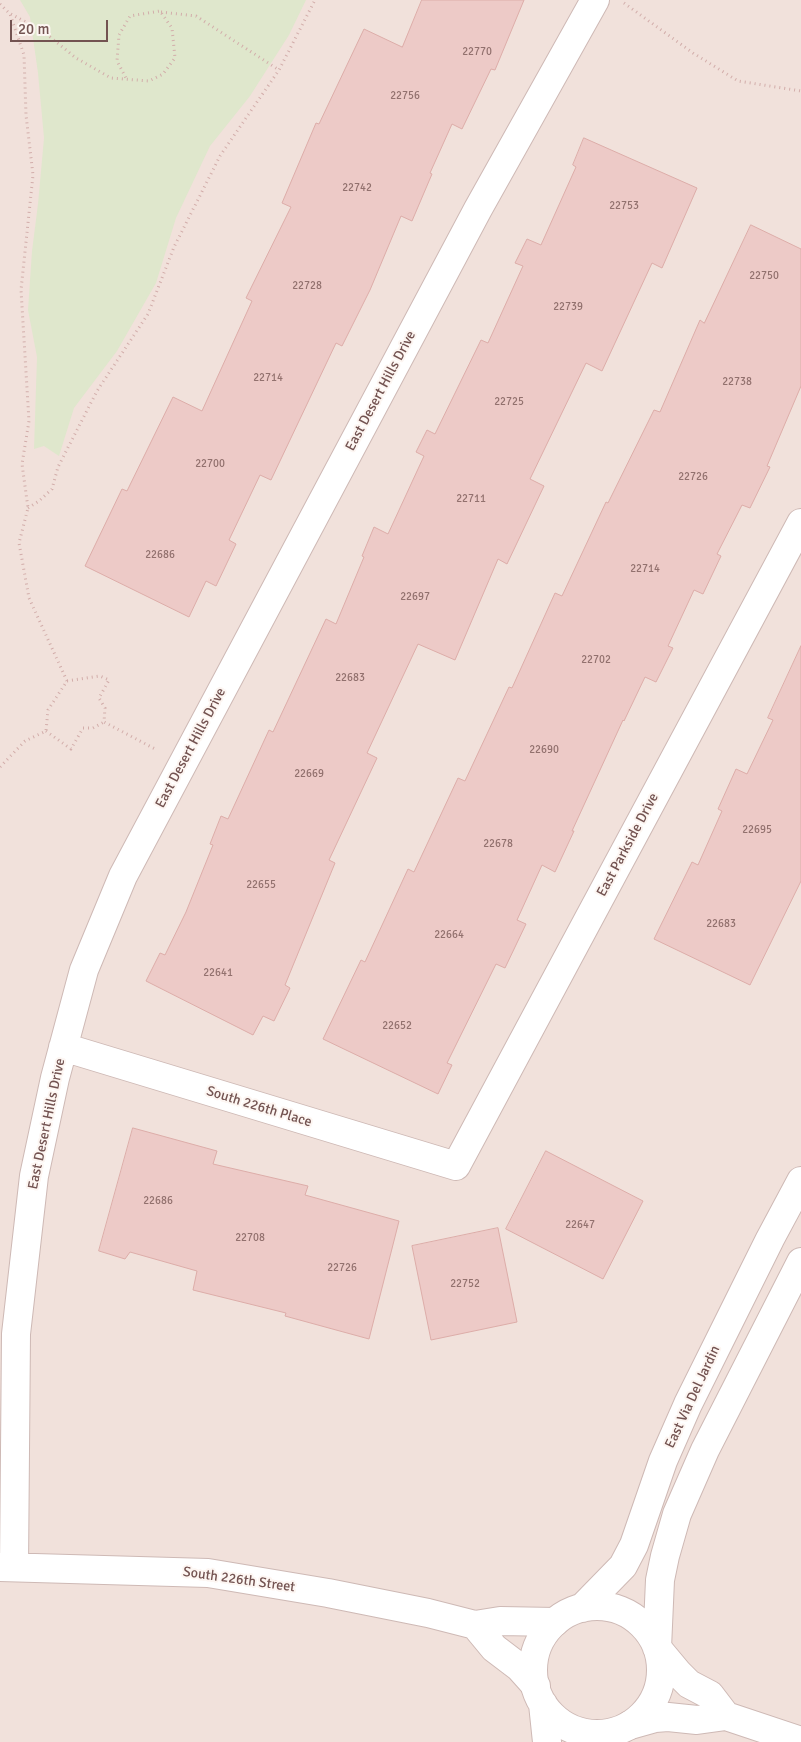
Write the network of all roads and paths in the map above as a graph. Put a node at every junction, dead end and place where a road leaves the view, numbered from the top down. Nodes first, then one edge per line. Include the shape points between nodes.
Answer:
1 (315, 0) edge
2 (595, 0) edge
3 (619, 0) edge
4 (0, 4) edge
5 (160, 11) junction
6 (10, 14) junction
7 (279, 70) junction
8 (127, 80) junction
9 (801, 91) edge
10 (28, 508) junction
11 (801, 523) edge
12 (67, 681) junction
13 (104, 722) junction
14 (46, 731) junction
15 (183, 764) junction
16 (0, 767) edge
17 (63, 1047) junction
18 (456, 1166) joint
19 (801, 1182) edge
20 (801, 1262) edge
21 (11, 1272) edge
22 (7, 1567) edge
23 (582, 1608) junction
24 (555, 1622) junction
25 (475, 1625) junction
26 (658, 1648) junction
27 (540, 1695) junction
28 (726, 1716) junction
29 (620, 1732) edge
30 (801, 1741) edge
31 (547, 1742) edge

1 - 7 path
2 - 15 street, East Desert Hills Drive via 478,209
3 - 9 path via 738,81
4 - 6 path
5 - 7 path via 196,16
5 - 8 path via 130,16 119,35 117,60
5 - 8 path via 172,28 175,58 163,74 148,81
6 - 8 path via 44,32 76,58 111,78
6 - 10 path via 24,55 33,175 21,290 29,421 22,464
7 - 10 path via 220,156 174,247 148,314 97,391 58,467 52,489
10 - 12 path via 19,543 29,598
11 - 18 street, East Parkside Drive
12 - 13 path via 100,676 108,680 99,698 105,708
12 - 14 path via 48,710
13 - 14 path via 93,728 83,728 71,749
13 - 15 path
14 - 16 path via 25,741
15 - 17 street, East Desert Hills Drive via 123,876 84,970
17 - 18 street, South 226th Place
17 - 21 street, East Desert Hills Drive
19 - 23 street, East Via Del Jardin via 688,1404 663,1461 634,1545 623,1566
20 - 26 street via 704,1450 678,1514 660,1580
21 - 22 street, East Desert Hills Drive via 16,1334
22 - 25 street, South 226th Street via 208,1573 328,1593
23 - 24 street
23 - 26 street via 618,1609 635,1618
24 - 25 street, South 226th Street via 508,1621
24 - 27 street via 543,1635 536,1651 534,1669
25 - 27 street via 494,1648 519,1667
26 - 28 street via 678,1674 710,1695
26 - 29 street via 661,1664 657,1692 641,1716
27 - 29 street via 555,1718 569,1728 587,1733
27 - 31 street
28 - 29 street via 697,1720 655,1718
28 - 30 street

